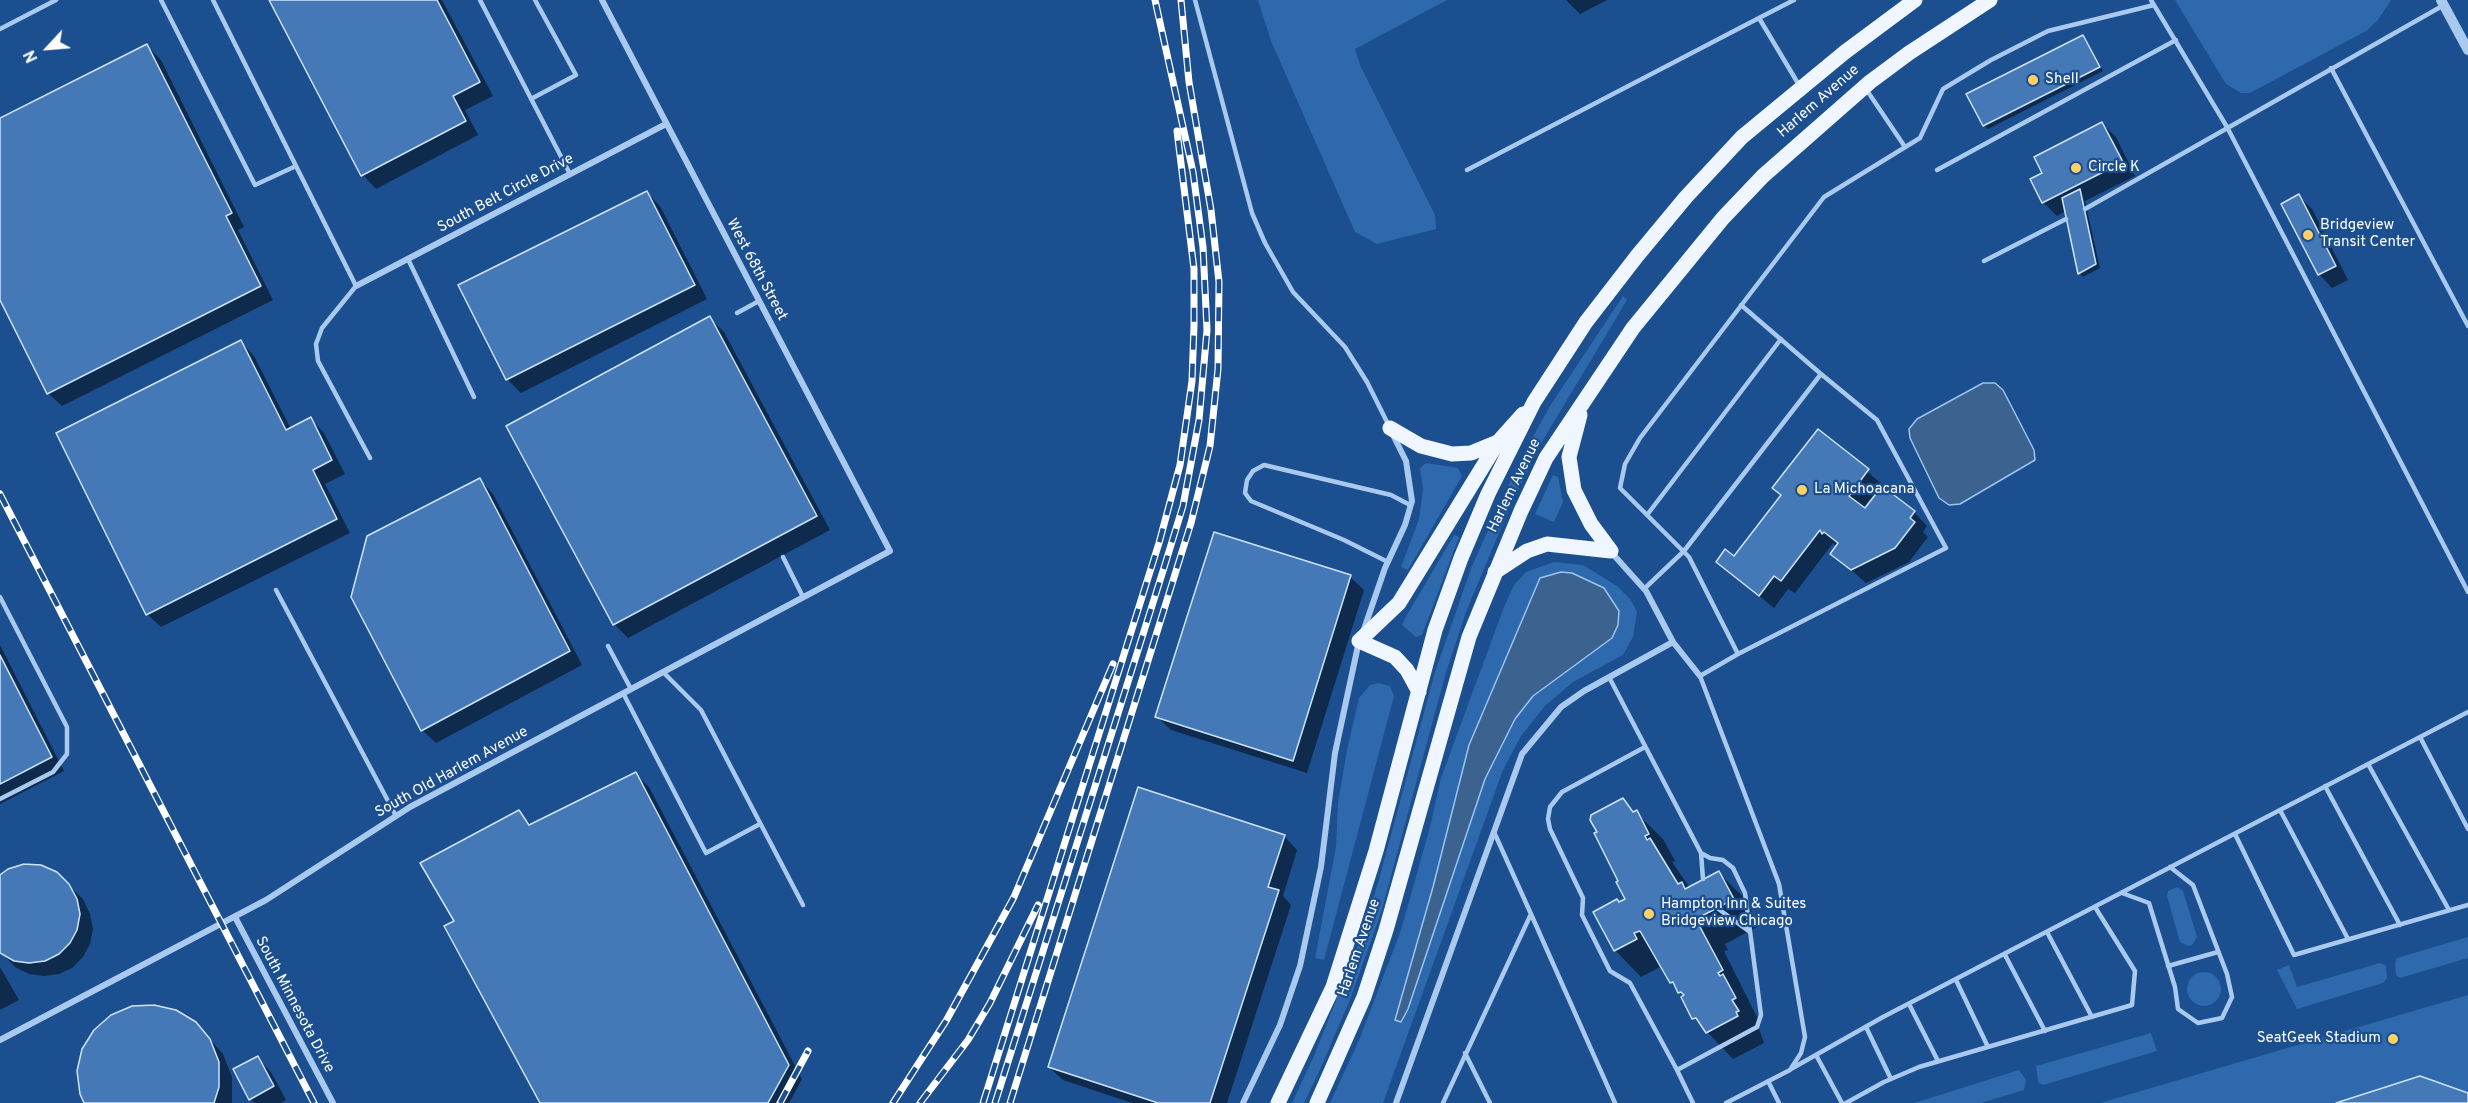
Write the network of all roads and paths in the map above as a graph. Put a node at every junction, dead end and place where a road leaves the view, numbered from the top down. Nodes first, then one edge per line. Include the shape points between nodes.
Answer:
1 (56, 0) edge
2 (161, 0) edge
3 (213, 0) edge
4 (480, 0) edge
5 (535, 0) edge
6 (602, 0) edge
7 (1195, 0) edge
8 (1794, 0) edge
9 (1915, 0) edge
10 (1990, 0) edge
11 (2152, 2) edge
12 (2443, 2) edge
13 (1759, 18) junction
14 (0, 28) edge
15 (2176, 40) junction
16 (2468, 50) edge
17 (2331, 68) junction
18 (1800, 87) junction
19 (1864, 87) junction
20 (531, 99) junction
21 (666, 124) junction
22 (2227, 126) junction
23 (1905, 147) junction
24 (296, 166) junction
25 (1467, 170) dead end
26 (1937, 170) dead end
27 (570, 174) junction
28 (2085, 209) dead end
29 (2066, 219) dead end
30 (408, 259) junction
31 (1984, 261) dead end
32 (356, 286) junction
33 (759, 301) junction
34 (1741, 305) junction
35 (737, 313) dead end
36 (2468, 326) edge
37 (1781, 339) junction
38 (1821, 374) junction
39 (1587, 395) junction
40 (474, 397) dead end
41 (1534, 402) junction
42 (1390, 428) junction
43 (1498, 442) junction
44 (370, 458) dead end
45 (1410, 505) junction
46 (1647, 515) junction
47 (890, 551) joint
48 (1611, 551) junction
49 (1684, 551) junction
50 (783, 557) dead end
51 (1388, 562) junction
52 (1495, 572) junction
53 (1644, 589) junction
54 (276, 590) dead end
55 (2468, 592) edge
56 (0, 597) edge
57 (803, 597) junction
58 (1359, 641) junction
59 (1673, 642) junction
60 (608, 646) dead end
61 (1738, 654) junction
62 (663, 672) junction
63 (1700, 676) junction
64 (1609, 677) junction
65 (631, 689) junction
66 (1419, 692) junction
67 (623, 693) junction
68 (2466, 713) edge
69 (2468, 720) edge
70 (2420, 737) junction
71 (1645, 747) junction
72 (2368, 764) junction
73 (2325, 786) junction
74 (0, 799) edge
75 (2280, 810) junction
76 (396, 816) junction
77 (760, 824) junction
78 (2468, 829) edge
79 (1494, 832) junction
80 (2235, 834) junction
81 (1701, 853) junction
82 (2170, 867) junction
83 (1703, 879) dead end
84 (2122, 893) junction
85 (803, 905) dead end
86 (2468, 905) edge
87 (2095, 907) junction
88 (1717, 908) dead end
89 (2449, 910) junction
90 (1531, 914) junction
91 (235, 917) junction
92 (2400, 925) junction
93 (1750, 932) junction
94 (2047, 932) junction
95 (2348, 939) junction
96 (2218, 952) junction
97 (2005, 955) junction
98 (2168, 966) junction
99 (1956, 980) junction
100 (1909, 1004) junction
101 (2092, 1017) junction
102 (1866, 1027) junction
103 (2045, 1030) junction
104 (0, 1040) edge
105 (1988, 1047) junction
106 (1465, 1053) junction
107 (1816, 1054) junction
108 (1938, 1061) junction
109 (1677, 1070) junction
110 (1790, 1070) junction
111 (1891, 1079) junction
112 (1768, 1081) junction
113 (333, 1103) edge
114 (1243, 1103) edge
115 (1278, 1103) edge
116 (1317, 1103) edge
117 (1396, 1103) edge
118 (1443, 1103) edge
119 (1490, 1103) edge
120 (1616, 1103) edge
121 (1693, 1103) edge
122 (1726, 1103) edge
123 (1779, 1103) edge
124 (1844, 1103) edge

1 - 14 lane
2 - 24 lane via 255,185
3 - 24 lane
4 - 20 lane
5 - 20 lane via 576,75
6 - 21 street, West 68th Street
7 - 42 lane via 1252,213 1265,243 1293,292 1345,347
8 - 13 lane
9 - 18 main road, Harlem Avenue
10 - 19 main road, Harlem Avenue
11 - 15 lane
11 - 23 lane via 2048,31 1991,60 1943,89 1920,138
12 - 16 street
12 - 17 lane
13 - 18 lane
13 - 25 lane
15 - 22 lane
15 - 26 lane
17 - 22 lane
17 - 36 lane
18 - 41 main road, Harlem Avenue via 1742,137 1686,197 1586,322
19 - 23 lane
19 - 39 main road, Harlem Avenue via 1763,176 1723,218 1633,328
20 - 27 lane
21 - 27 street, South Belt Circle Drive
21 - 33 street, West 68th Street
22 - 28 lane
22 - 55 lane
23 - 34 lane via 1824,197
24 - 32 lane
27 - 30 street, South Belt Circle Drive
29 - 31 lane
30 - 32 street, South Belt Circle Drive
30 - 40 lane
32 - 44 lane via 322,328 316,344 318,361
33 - 35 lane
33 - 47 street, West 68th Street
34 - 37 lane
34 - 46 lane via 1640,438 1625,464 1620,488
37 - 38 lane
37 - 46 lane
38 - 49 lane
38 - 61 lane via 1877,420 1946,548
39 - 48 main road via 1569,457 1571,476 1580,506
39 - 52 main road, Harlem Avenue via 1546,458
41 - 43 main road
41 - 66 main road, Harlem Avenue via 1461,558 1435,630
42 - 43 main road via 1421,446 1452,454 1471,453
42 - 45 street via 1410,476
43 - 58 main road via 1399,603
45 - 51 street
45 - 51 lane via 1391,495 1264,465 1247,480 1245,493 1251,501
46 - 49 lane
47 - 57 street, South Old Harlem Avenue
48 - 52 main road via 1547,544 1527,551
48 - 53 street
49 - 53 lane
49 - 61 lane
50 - 57 lane
51 - 58 street
52 - 116 main road, Harlem Avenue via 1469,637 1364,997
53 - 59 street
54 - 76 lane
56 - 74 lane via 67,727 68,754 53,772
57 - 62 street, South Old Harlem Avenue
58 - 66 main road via 1395,657
58 - 114 street via 1335,753 1322,867 1300,966 1280,1025
59 - 63 street
59 - 64 street
60 - 65 lane
61 - 63 lane
62 - 65 street, South Old Harlem Avenue
62 - 77 lane via 701,710
63 - 110 lane via 1779,884 1805,1037 1802,1053
64 - 71 lane
64 - 79 street via 1562,707 1522,754
65 - 67 street, South Old Harlem Avenue
66 - 115 main road, Harlem Avenue via 1334,987
67 - 76 street, South Old Harlem Avenue
67 - 77 lane via 706,853
68 - 69 lane
68 - 70 lane
70 - 72 lane
70 - 78 lane
71 - 81 lane
71 - 109 lane via 1562,792 1550,807 1548,819 1583,898 1582,915 1610,971 1630,983
72 - 73 lane
72 - 89 lane
73 - 75 lane
73 - 92 lane
75 - 80 lane
75 - 95 lane
76 - 91 street, South Old Harlem Avenue
77 - 85 lane
79 - 90 lane
79 - 117 street
80 - 82 lane
80 - 95 lane via 2294,955
81 - 83 lane
81 - 93 lane via 1723,860 1732,868 1745,892
82 - 84 lane
82 - 96 lane via 2193,885
84 - 87 lane
84 - 98 lane via 2149,903
86 - 89 lane
87 - 94 lane
87 - 101 lane via 2135,972 2132,1005
88 - 93 lane
89 - 92 lane
90 - 106 lane
90 - 120 lane
91 - 104 street, South Old Harlem Avenue
91 - 113 street, South Minnesota Drive
92 - 95 lane
93 - 109 lane via 1761,1015 1757,1027
94 - 97 lane
94 - 101 lane
96 - 98 lane
96 - 98 lane via 2232,997 2222,1018 2198,1023 2178,1009
97 - 99 lane
97 - 103 lane
99 - 100 lane
99 - 105 lane
100 - 102 lane
100 - 108 lane
101 - 103 lane
102 - 107 lane
102 - 111 lane
103 - 105 lane
105 - 108 lane
106 - 118 lane
106 - 119 lane
107 - 110 lane
107 - 124 lane
108 - 111 lane
109 - 121 lane
110 - 112 lane
111 - 124 lane
112 - 122 lane
112 - 123 lane

